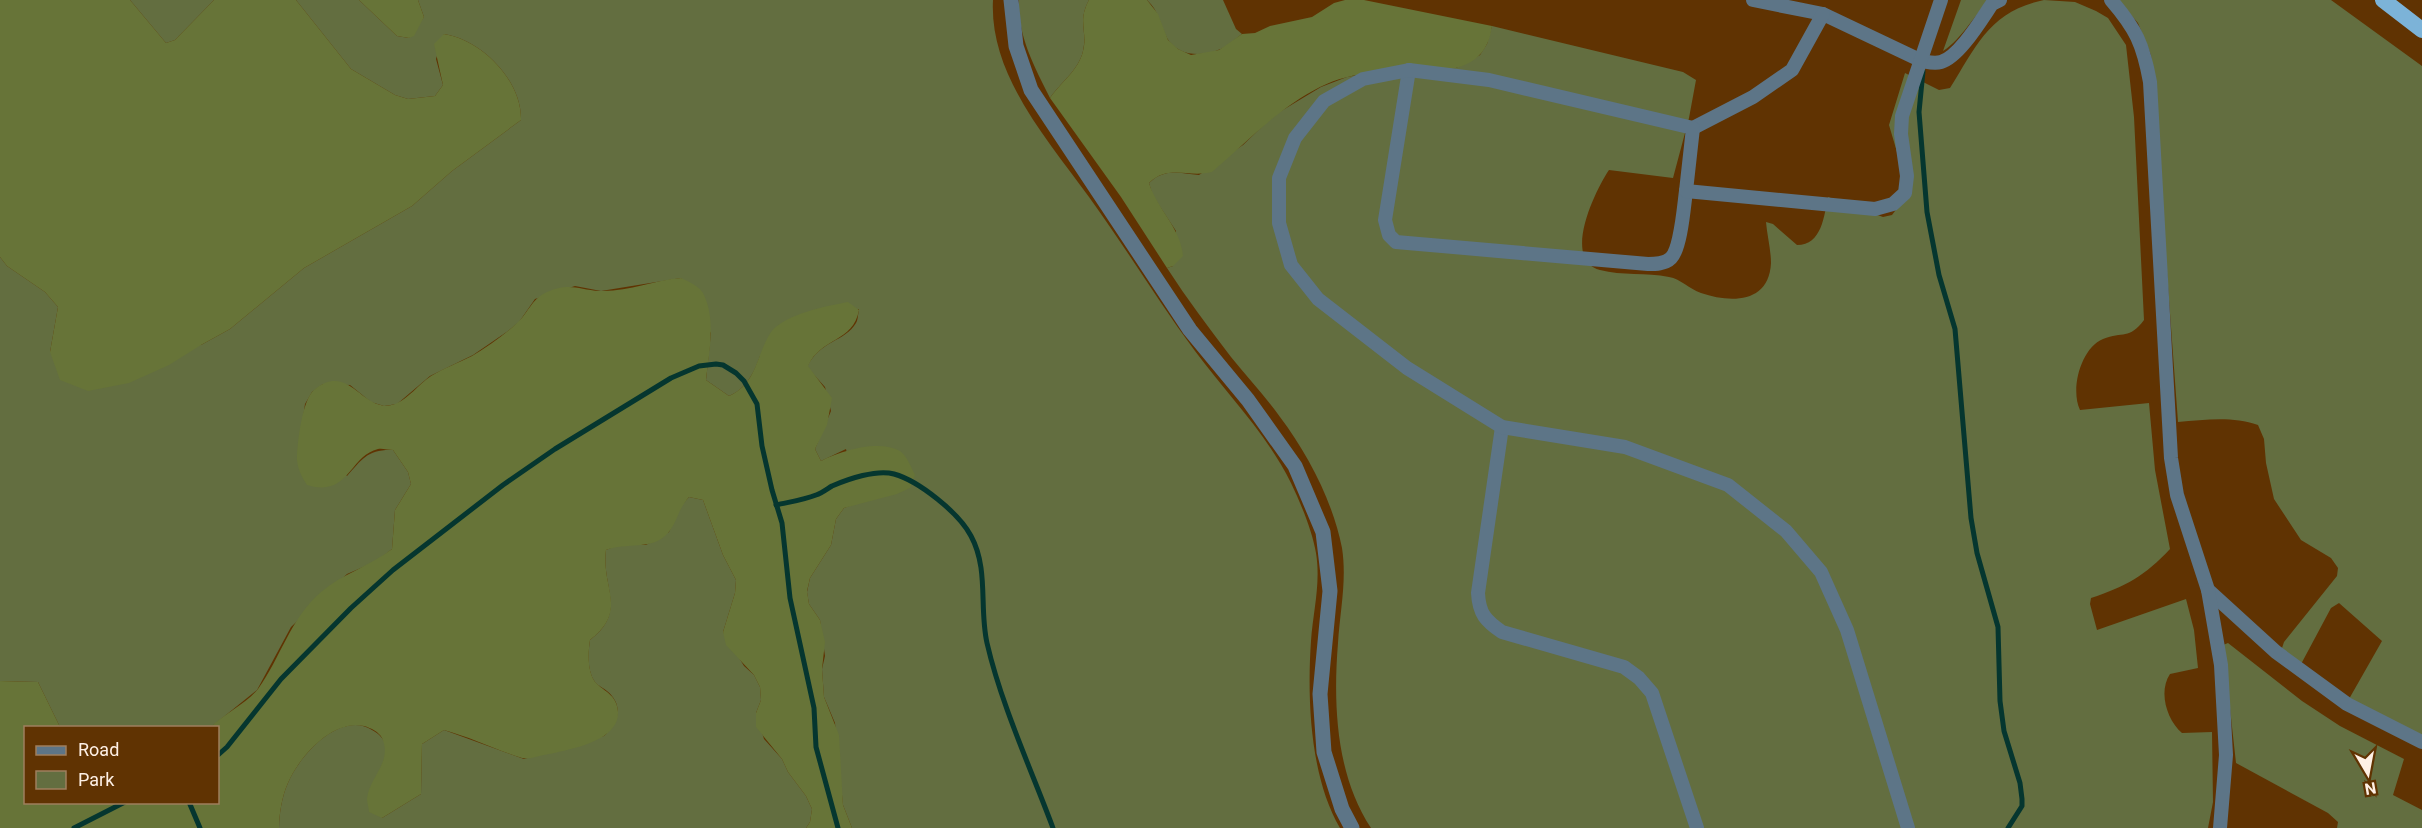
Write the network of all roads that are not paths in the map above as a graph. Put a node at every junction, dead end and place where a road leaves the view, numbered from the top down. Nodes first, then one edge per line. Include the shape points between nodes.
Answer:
1 (1011, 0) edge
2 (1753, 0) edge
3 (1941, 0) edge
4 (2000, 0) edge
5 (2110, 0) edge
6 (2382, 0) edge
7 (1822, 14) junction
8 (2422, 30) edge
9 (1922, 61) junction
10 (1409, 70) junction
11 (1693, 128) junction
12 (1686, 191) junction
13 (1502, 427) junction
14 (2208, 590) junction
15 (2422, 742) edge
16 (1352, 828) edge
17 (1697, 828) edge
18 (1908, 828) edge
19 (2220, 828) edge

1 - 16 street via 1016,46 1031,90 1190,330 1248,400 1295,466 1314,510 1323,532 1329,591 1320,694 1324,752
2 - 7 street
3 - 9 street
4 - 9 street via 1992,4 1954,55 1944,62
5 - 14 street via 2129,22 2144,50 2150,82 2171,458 2177,495
6 - 8 highway
7 - 9 street
7 - 11 street via 1792,70 1753,97
9 - 12 street via 1902,116 1905,193 1893,204 1875,209
10 - 11 street via 1489,80
10 - 12 street via 1385,220 1389,235 1396,242 1661,263 1672,258 1677,246
10 - 13 street via 1363,79 1324,101 1295,138 1279,178 1279,223 1291,265 1318,299 1407,368
11 - 12 street
13 - 17 street via 1479,608 1486,621 1502,632 1624,667 1639,678 1652,693
13 - 18 street via 1625,447 1728,485 1786,531 1821,572 1847,630
14 - 15 street via 2276,652 2347,704
14 - 19 street via 2221,665 2226,755

